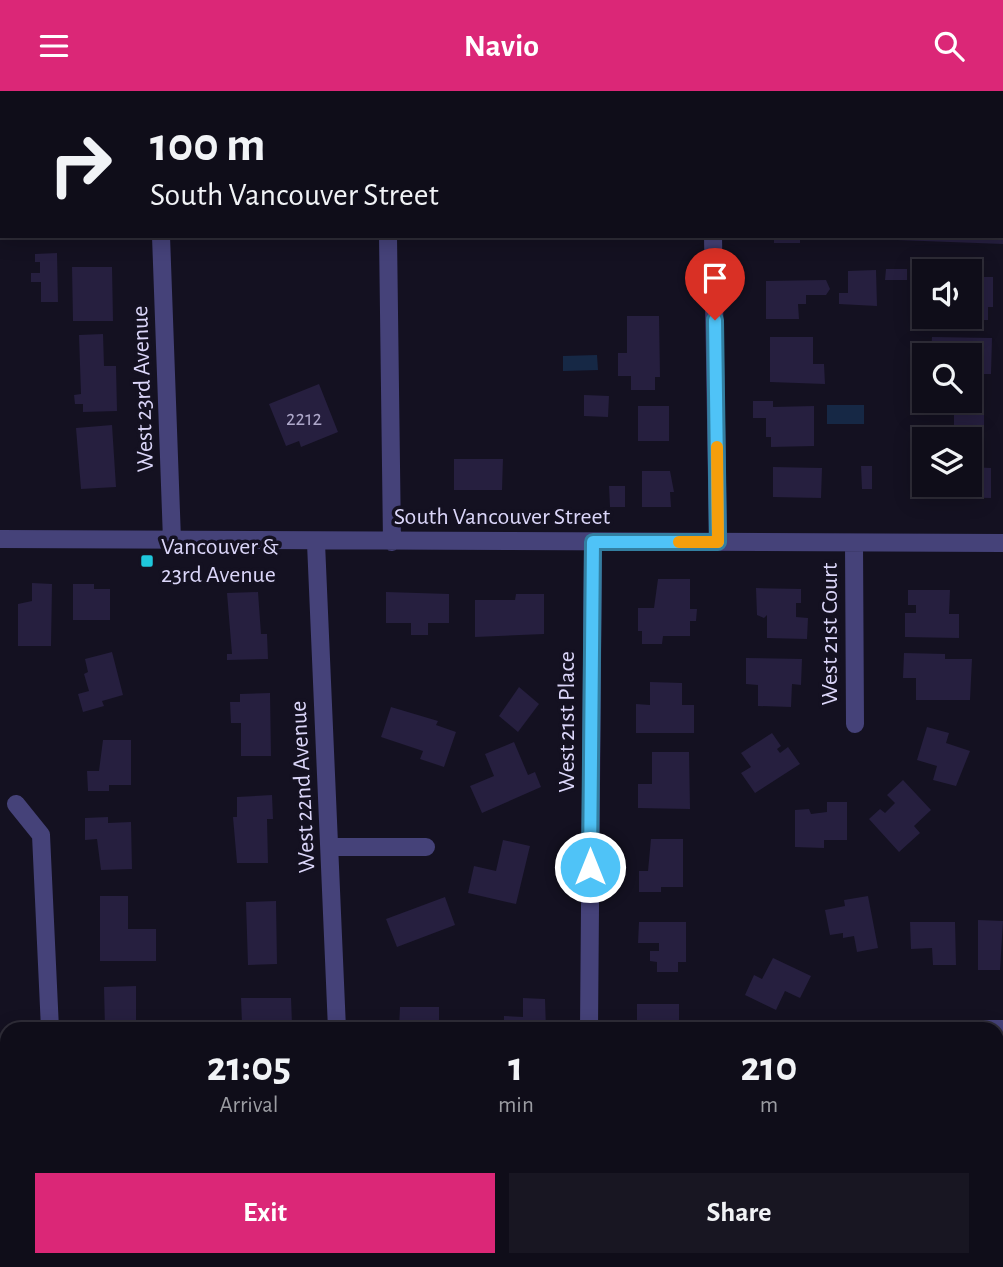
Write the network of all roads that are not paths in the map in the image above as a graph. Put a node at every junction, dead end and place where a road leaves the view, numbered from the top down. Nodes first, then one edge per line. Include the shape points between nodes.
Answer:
1 (161, 238) edge
2 (388, 238) edge
3 (713, 238) edge
4 (0, 539) edge
5 (172, 540) junction
6 (392, 542) junction
7 (593, 542) junction
8 (718, 542) junction
9 (316, 543) junction
10 (1003, 543) edge
11 (854, 544) junction
12 (855, 724) dead end
13 (16, 804) dead end
14 (331, 846) junction
15 (426, 846) dead end
16 (50, 1022) edge
17 (337, 1022) edge
18 (589, 1022) edge

1 - 5 street, West 23rd Avenue
2 - 6 street
3 - 8 street
4 - 5 street, South Vancouver Street
5 - 9 street, South Vancouver Street
6 - 7 street, South Vancouver Street
6 - 9 street, South Vancouver Street
7 - 8 street, South Vancouver Street
7 - 18 street, West 21st Place
8 - 11 street, South Vancouver Street
9 - 14 street, West 22nd Avenue
10 - 11 street, South Vancouver Street
11 - 12 street, West 21st Court
13 - 16 street via 41,835
14 - 15 street
14 - 17 street, West 22nd Avenue

